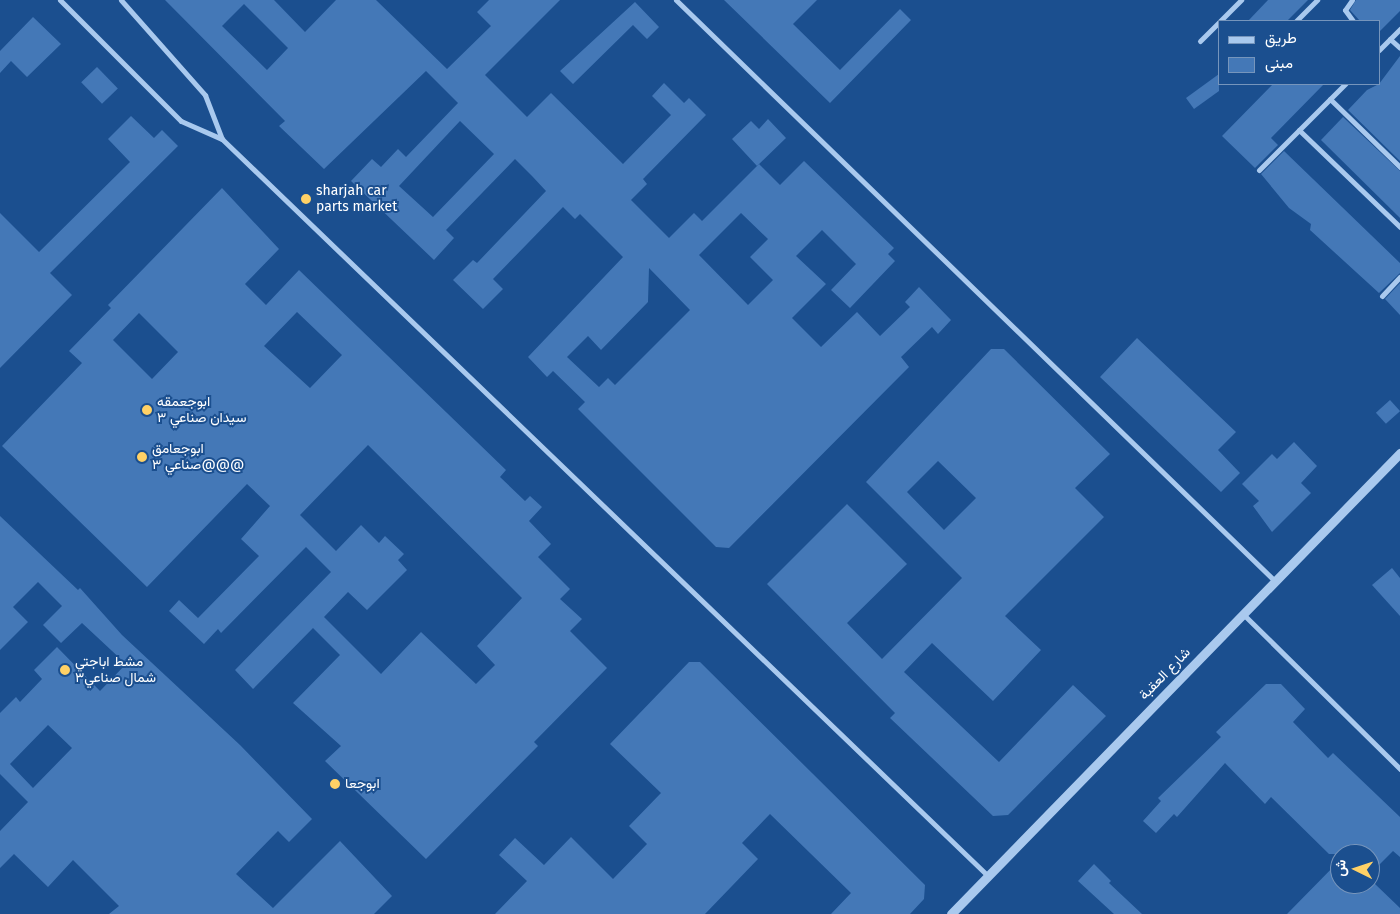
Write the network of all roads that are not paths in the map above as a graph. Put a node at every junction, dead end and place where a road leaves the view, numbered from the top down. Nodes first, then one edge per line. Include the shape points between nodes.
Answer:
1 (60, 0) edge
2 (121, 0) edge
3 (676, 0) edge
4 (1240, 0) edge
5 (1317, 0) edge
6 (1352, 0) edge
7 (1221, 20) edge
8 (1297, 20) edge
9 (1352, 20) edge
10 (1218, 23) edge
11 (1400, 29) edge
12 (1390, 39) junction
13 (1200, 41) dead end
14 (1380, 48) edge
15 (1400, 48) edge
16 (1344, 85) edge
17 (1330, 99) junction
18 (1299, 130) junction
19 (222, 139) junction
20 (1400, 167) edge
21 (1259, 170) dead end
22 (1399, 225) edge
23 (1400, 278) edge
24 (1382, 296) dead end
25 (1400, 454) edge
26 (1275, 582) junction
27 (1243, 614) junction
28 (1400, 769) edge
29 (988, 876) junction
30 (951, 914) edge

1 - 19 street via 181,121
2 - 19 street via 205,95
3 - 26 street
4 - 7 street
5 - 8 street
6 - 9 street via 1345,10
10 - 13 street
11 - 12 street
12 - 14 street
12 - 15 street
16 - 17 street
17 - 18 street
17 - 20 street
18 - 21 street
18 - 22 street
19 - 29 street
23 - 24 street
25 - 26 street, شارع العقبة
26 - 27 street, شارع العقبة
27 - 28 street
27 - 29 street, شارع العقبة
29 - 30 street, شارع العقبة

